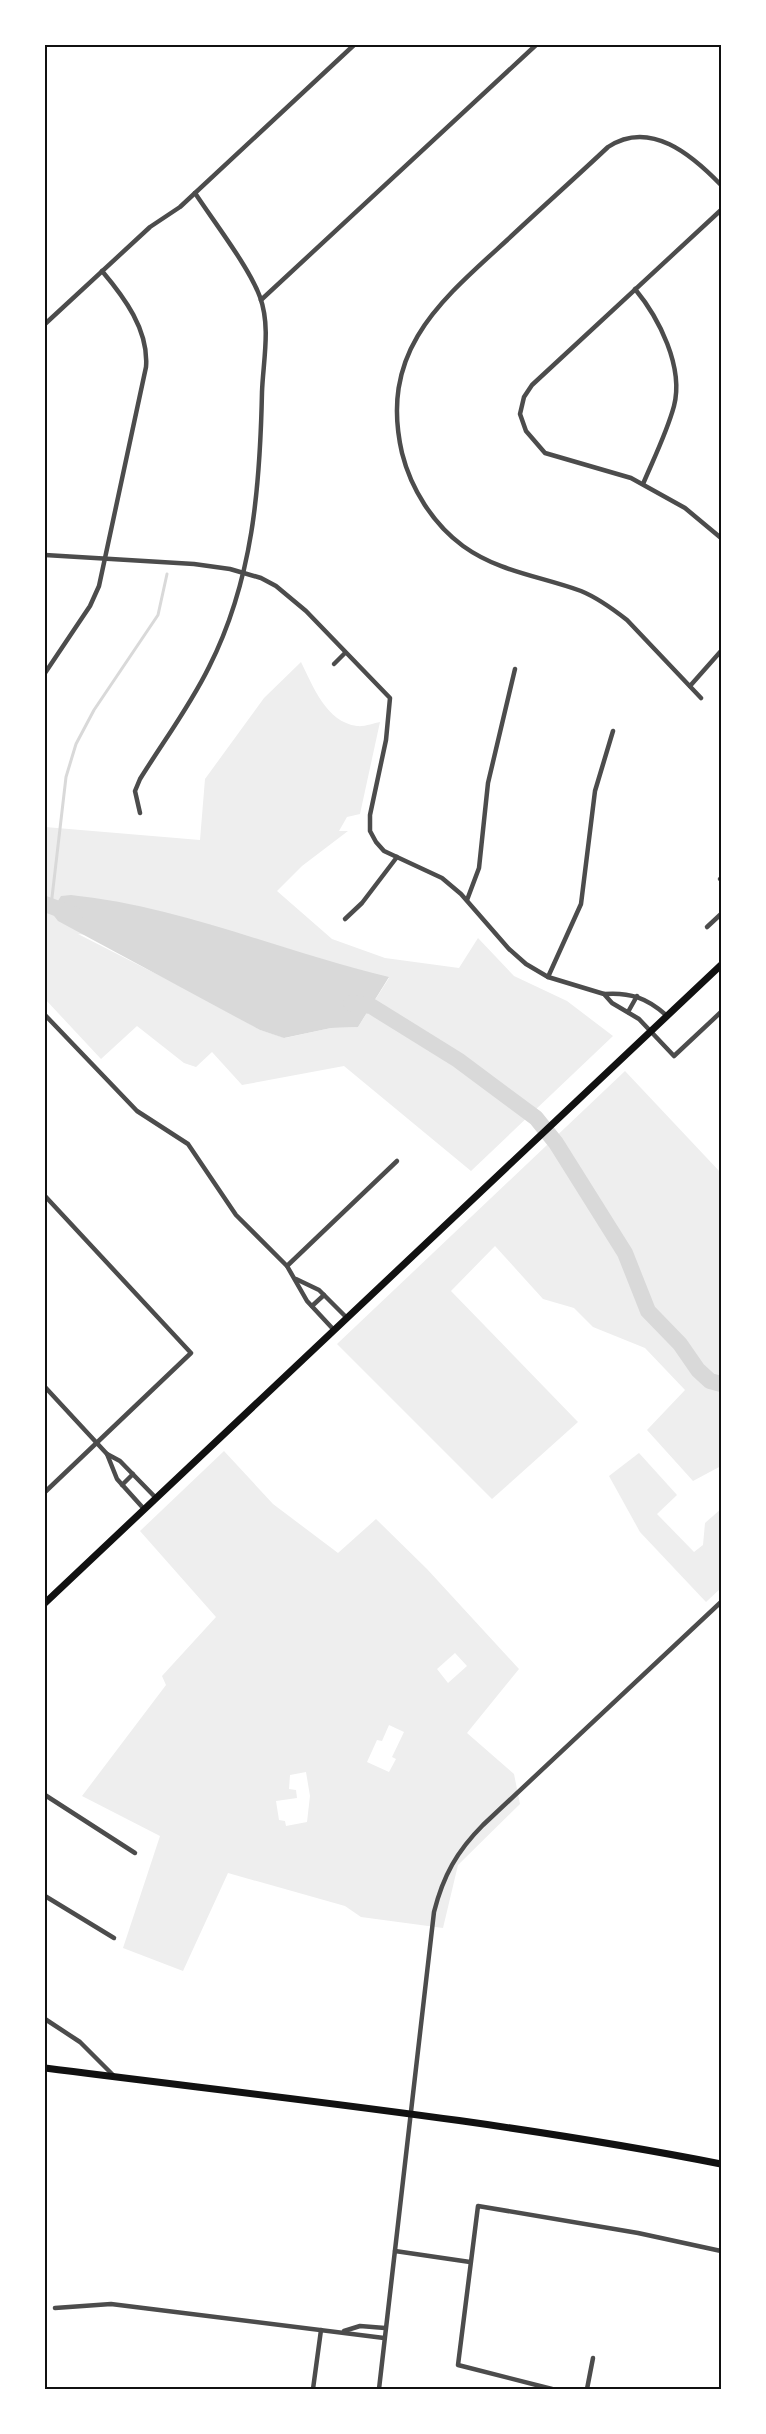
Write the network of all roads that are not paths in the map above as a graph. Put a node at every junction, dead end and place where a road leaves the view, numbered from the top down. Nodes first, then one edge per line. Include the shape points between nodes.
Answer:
1 (354, 45) edge
2 (536, 45) edge
3 (721, 185) edge
4 (195, 193) junction
5 (721, 210) edge
6 (102, 270) junction
7 (635, 289) junction
8 (261, 300) junction
9 (45, 324) edge
10 (644, 484) junction
11 (721, 538) edge
12 (45, 555) edge
13 (105, 559) junction
14 (244, 572) junction
15 (721, 651) edge
16 (345, 653) junction
17 (334, 664) dead end
18 (515, 669) dead end
19 (45, 674) edge
20 (690, 686) junction
21 (701, 698) dead end
22 (613, 731) dead end
23 (140, 813) dead end
24 (397, 857) junction
25 (467, 900) junction
26 (721, 914) edge
27 (345, 919) dead end
28 (707, 927) dead end
29 (721, 965) edge
30 (548, 977) junction
31 (604, 994) junction
32 (637, 996) junction
33 (628, 1012) junction
34 (721, 1012) edge
35 (666, 1015) junction
36 (45, 1016) edge
37 (650, 1030) junction
38 (398, 1161) dead end
39 (45, 1196) edge
40 (287, 1266) junction
41 (297, 1280) junction
42 (324, 1295) junction
43 (312, 1306) junction
44 (346, 1317) junction
45 (333, 1329) junction
46 (45, 1387) edge
47 (96, 1443) junction
48 (107, 1454) junction
49 (134, 1474) junction
50 (122, 1485) junction
51 (45, 1492) edge
52 (156, 1498) junction
53 (144, 1509) junction
54 (721, 1602) edge
55 (45, 1603) edge
56 (45, 1795) edge
57 (135, 1853) dead end
58 (45, 1896) edge
59 (114, 1938) dead end
60 (45, 2019) edge
61 (45, 2068) edge
62 (115, 2077) junction
63 (412, 2115) junction
64 (721, 2164) edge
65 (395, 2251) junction
66 (721, 2251) edge
67 (470, 2262) junction
68 (55, 2308) dead end
69 (385, 2328) junction
70 (321, 2330) junction
71 (344, 2331) junction
72 (384, 2338) junction
73 (593, 2358) dead end
74 (313, 2389) edge
75 (379, 2389) edge
76 (552, 2389) edge
77 (587, 2389) edge

1 - 4 street
2 - 8 street
3 - 20 street via 689,156 660,140 628,136 608,147 433,311 407,356 397,408 409,476 448,533 490,563 598,600 627,620
4 - 6 street
4 - 8 street
5 - 7 street
6 - 9 street
6 - 13 street via 140,328 147,357
7 - 10 street via 659,326 676,386 675,404
7 - 10 street via 532,385 520,414 526,432 545,453
8 - 14 street via 265,335 258,489
10 - 11 street via 684,507
12 - 13 street
13 - 14 street via 194,564
13 - 19 street via 90,606
14 - 16 street via 276,586
14 - 23 street via 210,666 140,779 135,791
15 - 20 street
16 - 17 street
16 - 24 street via 390,698 370,831 384,851
18 - 25 street via 488,783 479,868
20 - 21 street
22 - 30 street via 595,791 581,904
24 - 25 street via 442,878
24 - 27 street
25 - 30 street via 509,949
26 - 28 street
29 - 35 main road
30 - 31 street
31 - 32 street
31 - 33 street
32 - 33 street
32 - 35 street
33 - 37 street
34 - 37 street via 674,1056
35 - 37 main road
36 - 40 street via 137,1111 188,1144 236,1215
37 - 44 main road
38 - 40 street
39 - 47 street via 191,1353
40 - 41 street
41 - 42 street
41 - 43 street via 300,1292
42 - 43 street
42 - 44 street
43 - 45 street
44 - 45 main road
45 - 52 main road
46 - 47 street
47 - 48 street
47 - 51 street
48 - 49 street
48 - 50 street
49 - 50 street
49 - 52 street
50 - 53 street
52 - 53 main road
53 - 55 main road
54 - 63 street via 456,1855 445,1875 434,1912
56 - 57 street
58 - 59 street
60 - 62 street via 80,2042
61 - 62 main road
62 - 63 main road
63 - 64 main road
63 - 65 street
65 - 67 street
65 - 69 street
66 - 67 street via 478,2206
67 - 76 street via 458,2365
68 - 70 street via 111,2304
69 - 71 street via 360,2326
69 - 72 street
70 - 71 street
70 - 74 street
71 - 72 street via 359,2337
72 - 75 street
73 - 77 street

